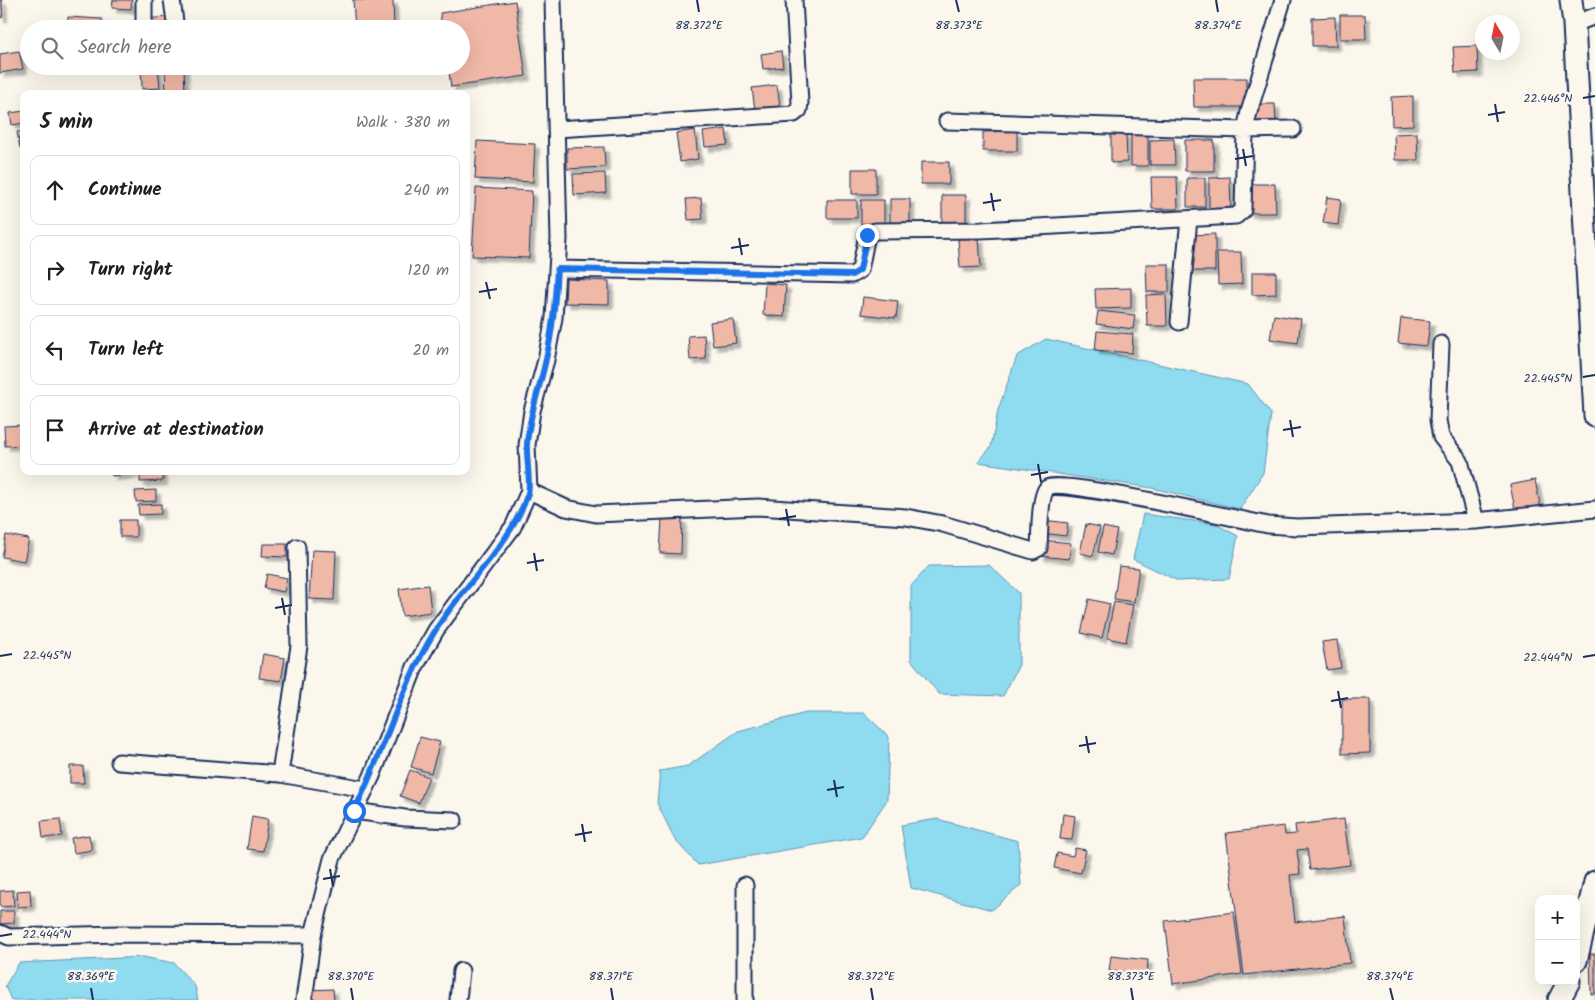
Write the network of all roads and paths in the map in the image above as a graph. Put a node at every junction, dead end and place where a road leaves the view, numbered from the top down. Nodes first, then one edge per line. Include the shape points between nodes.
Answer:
1 (144, 0) edge
2 (172, 0) edge
3 (553, 0) edge
4 (794, 0) edge
5 (1283, 0) edge
6 (1571, 0) edge
7 (1595, 16) edge
8 (144, 20) edge
9 (175, 20) edge
10 (1574, 24) junction
11 (947, 121) dead end
12 (557, 129) junction
13 (1293, 129) dead end
14 (1245, 130) junction
15 (1189, 220) junction
16 (557, 269) junction
17 (1179, 322) dead end
18 (1441, 344) dead end
19 (1594, 363) edge
20 (1595, 416) edge
21 (529, 491) junction
22 (1595, 509) edge
23 (1476, 521) junction
24 (297, 547) dead end
25 (120, 762) dead end
26 (280, 774) junction
27 (365, 789) junction
28 (354, 811) junction
29 (454, 820) dead end
30 (1595, 882) edge
31 (745, 885) dead end
32 (0, 933) edge
33 (313, 935) junction
34 (1580, 944) edge
35 (461, 971) dead end
36 (1567, 985) edge
37 (304, 1000) edge
38 (458, 1000) edge
39 (745, 1000) edge
40 (1559, 1000) edge

1 - 8 street
2 - 9 street
3 - 12 street
4 - 12 street via 800,103 794,114
5 - 14 street via 1252,97
6 - 10 main road
7 - 10 street
10 - 19 main road
11 - 14 street
12 - 16 street
13 - 14 street
14 - 15 street via 1243,210 1230,218
15 - 16 street via 875,232 867,235 860,270 852,275
15 - 17 street
16 - 21 street via 554,318 527,445
18 - 23 street via 1439,432 1460,461
19 - 20 main road
21 - 23 street via 566,508 596,514 766,507 906,517 943,524 1033,551 1039,548 1043,498 1053,485 1085,488 1268,525 1324,528
21 - 27 street via 513,527 436,630 419,660
22 - 23 street
24 - 26 street via 299,646
25 - 26 street
26 - 27 street
27 - 28 street
28 - 29 street
28 - 33 street via 332,860
30 - 34 main road
31 - 39 street
32 - 33 street via 9,937
33 - 37 street
35 - 38 street
36 - 40 main road

